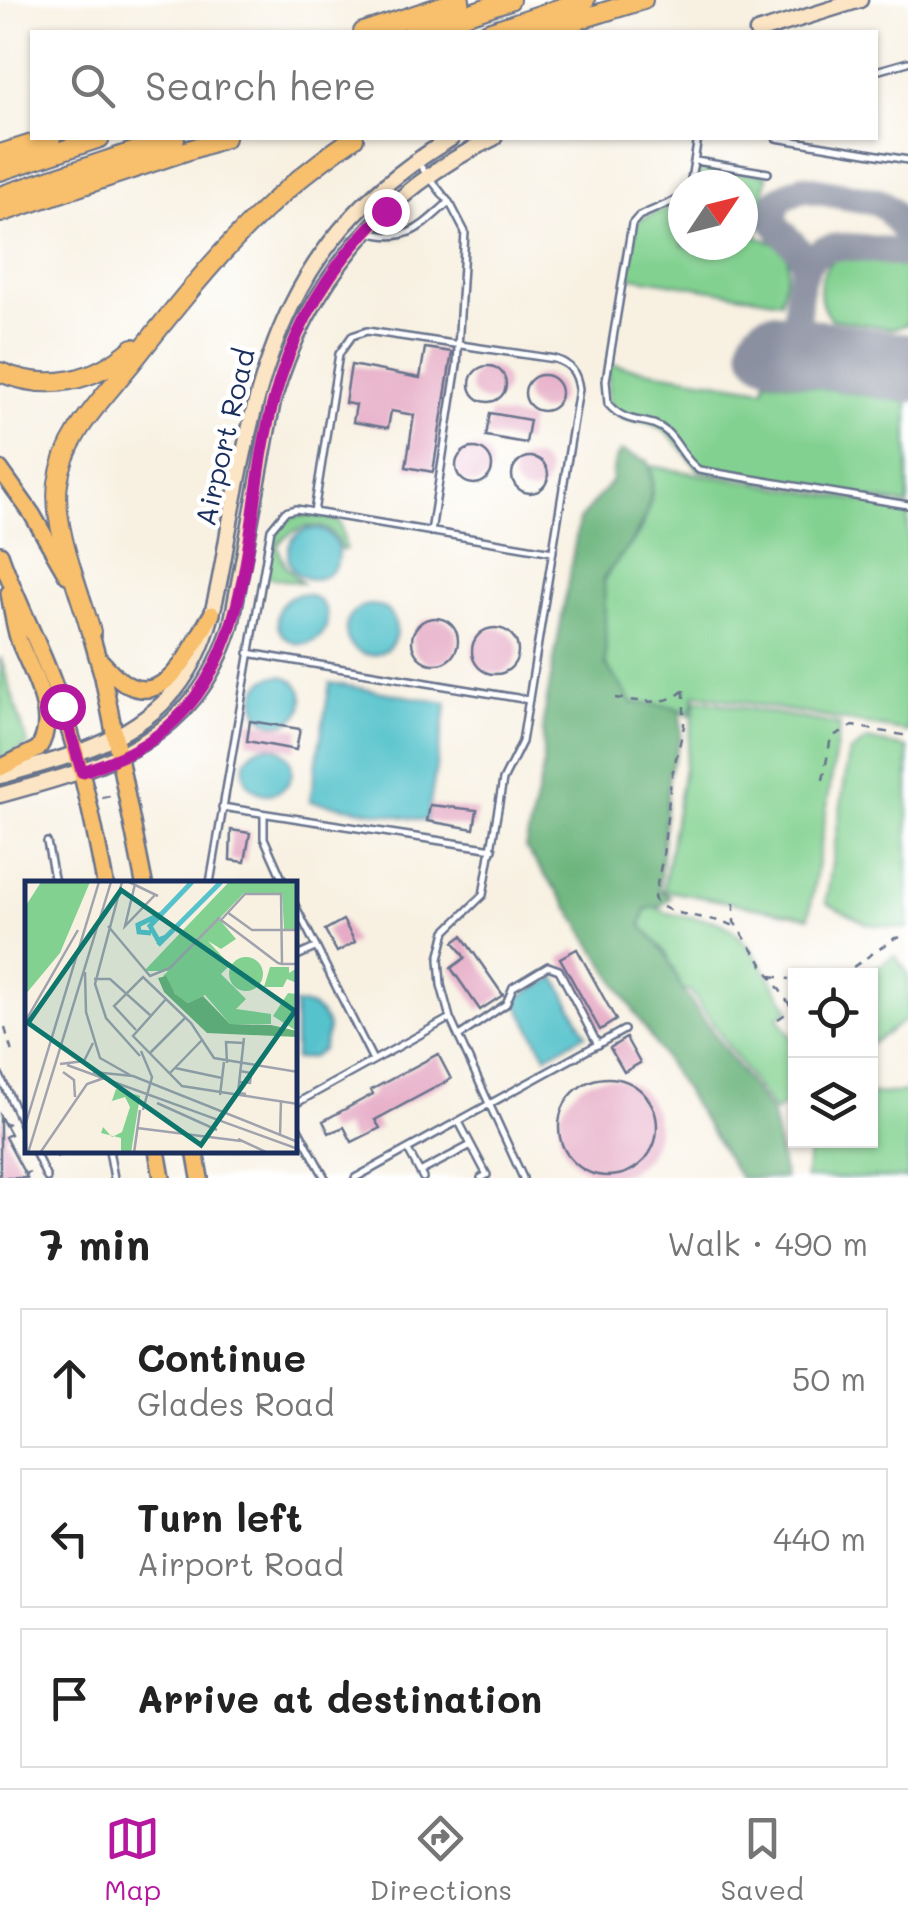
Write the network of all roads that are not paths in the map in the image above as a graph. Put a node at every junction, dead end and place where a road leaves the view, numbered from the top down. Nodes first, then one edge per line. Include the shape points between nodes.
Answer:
1 (460, 0) edge
2 (510, 0) edge
3 (585, 0) edge
4 (643, 0) edge
5 (860, 0) edge
6 (615, 9) junction
7 (369, 30) edge
8 (420, 30) edge
9 (494, 30) edge
10 (546, 30) edge
11 (573, 30) edge
12 (764, 30) edge
13 (908, 62) edge
14 (878, 70) edge
15 (45, 140) edge
16 (94, 140) edge
17 (169, 140) edge
18 (219, 140) edge
19 (351, 140) edge
20 (449, 140) edge
21 (490, 140) edge
22 (698, 140) edge
23 (788, 140) edge
24 (0, 154) edge
25 (908, 160) edge
26 (416, 161) junction
27 (696, 161) junction
28 (694, 170) edge
29 (0, 171) edge
30 (768, 173) dead end
31 (428, 175) junction
32 (0, 196) edge
33 (449, 202) junction
34 (668, 203) edge
35 (0, 213) edge
36 (365, 231) junction
37 (159, 326) junction
38 (458, 345) junction
39 (0, 372) edge
40 (0, 469) edge
41 (908, 505) edge
42 (314, 512) junction
43 (430, 532) junction
44 (553, 552) junction
45 (3, 562) edge
46 (212, 614) junction
47 (90, 632) junction
48 (248, 653) junction
49 (99, 659) junction
50 (530, 700) junction
51 (115, 738) junction
52 (77, 754) junction
53 (120, 757) junction
54 (0, 768) edge
55 (82, 772) junction
56 (0, 776) edge
57 (0, 795) edge
58 (222, 807) junction
59 (264, 814) junction
60 (47, 842) dead end
61 (493, 849) junction
62 (56, 881) edge
63 (106, 881) edge
64 (144, 881) edge
65 (210, 881) edge
66 (283, 881) edge
67 (298, 911) edge
68 (316, 948) junction
69 (298, 956) edge
70 (450, 1018) junction
71 (624, 1030) dead end
72 (458, 1036) junction
73 (598, 1045) junction
74 (373, 1060) junction
75 (0, 1076) edge
76 (298, 1102) edge
77 (489, 1106) junction
78 (459, 1122) junction
79 (298, 1128) edge
80 (25, 1130) edge
81 (471, 1146) junction
82 (408, 1150) junction
83 (35, 1153) edge
84 (110, 1153) edge
85 (158, 1153) edge
86 (196, 1153) edge
87 (422, 1175) edge
88 (485, 1177) edge
89 (47, 1178) edge
90 (114, 1178) edge
91 (162, 1178) edge
92 (200, 1178) edge
93 (325, 1178) edge
94 (355, 1178) edge
95 (523, 1178) edge

1 - 7 highway
2 - 8 highway
3 - 9 highway
4 - 6 highway
5 - 12 street
6 - 10 highway
6 - 11 highway
13 - 14 lane
15 - 24 highway
16 - 29 highway
17 - 32 highway
18 - 35 highway
19 - 37 highway via 240,230
20 - 26 street, Airport Road
21 - 31 street, Airport Road
22 - 27 lane
23 - 25 lane
26 - 31 lane
26 - 46 street, Airport Road via 328,246 288,308 252,414
27 - 28 lane
27 - 30 lane
31 - 33 lane
31 - 36 street, Airport Road
33 - 36 lane via 399,237
33 - 38 lane via 465,232
34 - 41 lane via 632,224 606,380 608,404 626,420 664,429 690,464 705,472
36 - 53 street, Airport Road via 316,297 284,365 234,614 218,660 168,726
37 - 39 highway via 114,364 82,378 42,383
37 - 47 highway via 78,432 59,475 59,516
38 - 42 lane via 367,331 344,344
38 - 43 lane
38 - 44 lane via 555,359 577,377
40 - 47 main road via 52,548
42 - 43 lane
42 - 48 lane via 286,512 270,529
43 - 44 lane
44 - 50 lane
45 - 52 main road
45 - 54 main road via 46,730 38,749
46 - 49 main road via 160,686 131,687
46 - 51 street, Airport Road via 180,684
47 - 49 main road
48 - 50 lane
48 - 58 lane
49 - 51 main road
50 - 61 lane via 522,742 503,780
51 - 52 street, Airport Road
51 - 53 main road
52 - 55 main road
52 - 56 street, Airport Road
53 - 55 street, Airport Road
53 - 64 main road
55 - 57 street, Airport Road
55 - 63 main road
58 - 59 lane
58 - 65 lane
59 - 61 lane
59 - 66 lane via 264,838
60 - 62 lane
61 - 70 lane via 484,895 441,942 441,985
67 - 68 lane
68 - 69 lane
68 - 74 lane
70 - 72 lane
70 - 74 lane
71 - 73 lane
72 - 73 lane via 548,966 559,970
72 - 77 lane
73 - 77 lane
74 - 76 lane
75 - 80 lane
77 - 78 lane
77 - 95 lane
78 - 81 lane
78 - 82 lane
79 - 93 lane
81 - 87 lane
81 - 88 lane
82 - 87 lane
82 - 94 lane
83 - 89 lane
84 - 90 lane
85 - 91 main road
86 - 92 main road

